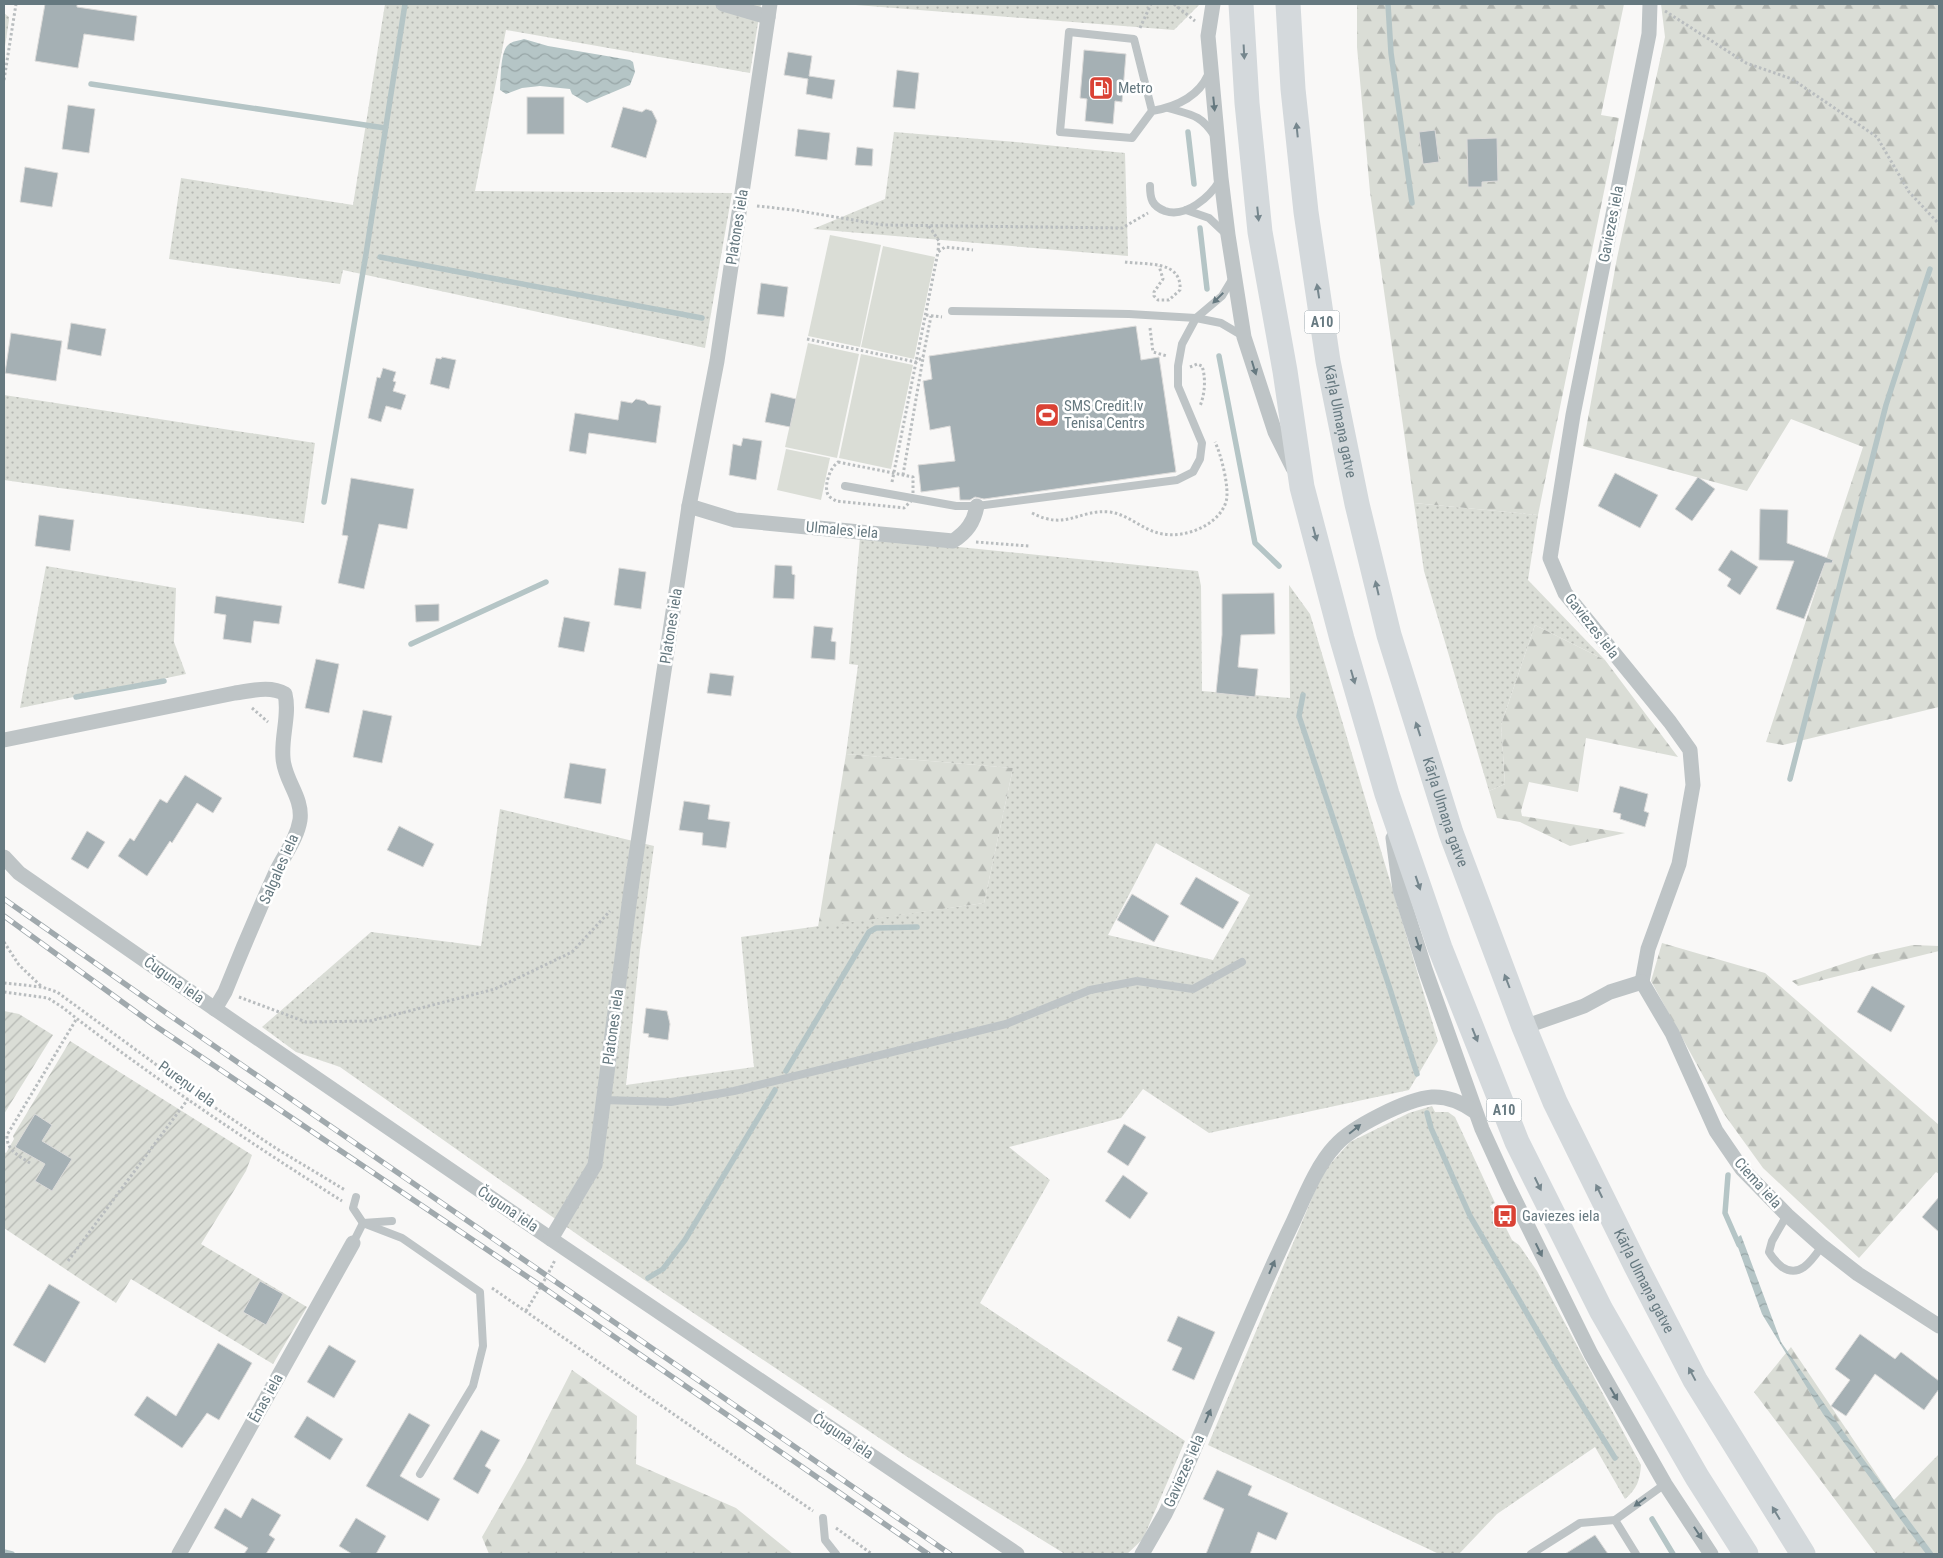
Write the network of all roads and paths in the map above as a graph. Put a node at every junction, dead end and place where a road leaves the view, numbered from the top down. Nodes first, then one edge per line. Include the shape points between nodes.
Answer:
1 (16, 4) edge
2 (723, 4) edge
3 (1152, 4) edge
4 (1213, 4) edge
5 (1240, 4) edge
6 (1288, 4) edge
7 (1656, 6) edge
8 (769, 10) edge
9 (1134, 39) junction
10 (1211, 68) junction
11 (4, 80) edge
12 (1168, 108) junction
13 (1152, 111) junction
14 (1218, 140) junction
15 (1221, 178) junction
16 (1150, 186) dead end
17 (741, 205) junction
18 (1157, 208) junction
19 (1186, 210) junction
20 (1939, 224) edge
21 (929, 225) junction
22 (1228, 235) junction
23 (973, 250) dead end
24 (938, 252) junction
25 (1125, 262) dead end
26 (1159, 266) junction
27 (1235, 275) junction
28 (952, 311) dead end
29 (1149, 315) junction
30 (931, 316) dead end
31 (1196, 318) junction
32 (1244, 337) junction
33 (807, 339) dead end
34 (1180, 355) junction
35 (923, 357) junction
36 (916, 362) junction
37 (903, 475) dead end
38 (845, 486) dead end
39 (1302, 486) junction
40 (889, 495) junction
41 (689, 506) junction
42 (977, 506) junction
43 (953, 541) junction
44 (1029, 546) dead end
45 (234, 693) junction
46 (283, 734) junction
47 (4, 740) edge
48 (1387, 794) junction
49 (4, 857) edge
50 (631, 889) junction
51 (4, 942) edge
52 (1242, 962) dead end
53 (1642, 982) junction
54 (42, 987) dead end
55 (4, 992) edge
56 (225, 992) junction
57 (215, 1009) junction
58 (77, 1018) junction
59 (1524, 1026) junction
60 (188, 1099) junction
61 (602, 1100) junction
62 (1474, 1111) junction
63 (30, 1163) dead end
64 (356, 1197) dead end
65 (353, 1208) junction
66 (1787, 1215) junction
67 (392, 1221) dead end
68 (363, 1223) junction
69 (551, 1239) junction
70 (352, 1243) joint
71 (1822, 1246) junction
72 (68, 1261) dead end
73 (526, 1311) dead end
74 (1939, 1326) edge
75 (420, 1474) dead end
76 (1665, 1484) junction
77 (823, 1518) dead end
78 (1616, 1520) junction
79 (179, 1554) edge
80 (836, 1554) edge
81 (1017, 1554) edge
82 (1142, 1554) edge
83 (1531, 1554) edge
84 (1636, 1554) edge
85 (1711, 1554) edge
86 (1746, 1554) edge
87 (1803, 1554) edge

1 - 11 path
2 - 8 street
3 - 9 path
4 - 10 street via 1208,36
5 -> 39 highway, A10 via 1260,232
59 -> 6 highway, Kārļa Ulmaņa gatve / A10 via 1451,833 1389,635 1357,504 1328,361 1306,212
7 - 20 path via 1746,63 1792,79 1876,137 1909,192
7 - 53 street, Gaviezes iela via 1573,415 1550,558 1565,593 1690,750 1693,785 1679,864 1648,949
8 - 17 street, Platones iela
9 - 13 lane
9 - 13 lane via 1069,32 1060,132 1132,138
10 - 12 lane via 1196,93
10 -> 14 street
12 - 13 lane
12 - 14 lane via 1205,122
14 - 15 street
15 - 19 lane via 1214,190
15 - 22 street
16 - 18 lane via 1150,199
17 - 21 path via 883,225
17 - 41 street, Platones iela via 717,361
18 - 19 lane via 1173,214
18 - 21 path via 1122,228
19 - 22 lane via 1209,218
21 - 24 path via 939,241
22 - 27 street
23 - 24 path via 945,247
24 - 36 path
25 - 26 path
26 - 26 path via 1175,271 1179,276 1180,290 1169,300 1158,300 1154,296 1163,279
27 -> 31 lane via 1222,296
27 - 32 street
28 - 29 lane
29 - 31 lane
29 - 34 path via 1153,352 1163,356
30 - 35 path
31 - 32 lane via 1221,322
31 - 34 lane via 1182,344
32 -> 39 street via 1274,432
33 - 36 path
34 - 42 lane via 1178,386 1202,443 1200,459 1193,472 1176,480
35 - 36 path
35 - 37 path
36 - 40 path
38 - 40 lane
39 -> 48 highway, A10
40 - 42 lane via 956,506
41 - 43 street, Ulmales iela via 734,520
41 - 50 street, Platones iela
42 - 43 street via 966,532
43 - 44 path
45 - 46 path
45 - 46 street, Salgales iela via 267,689 284,694 288,706
45 - 47 street
46 - 56 street, Salgales iela via 283,762 299,802 300,820
48 -> 62 street via 1400,890
48 -> 86 highway, A10 via 1440,948 1517,1142 1601,1310 1697,1477
49 - 57 street, Čuguna iela via 19,872
50 - 56 path via 572,952 495,989 370,1021 306,1022
50 - 61 street, Platones iela
51 - 54 path via 19,965
52 - 61 lane via 1194,989 1137,982 1090,990 1006,1024 734,1091 670,1102
53 - 59 street
53 - 66 street, Ciema iela via 1672,1033 1716,1131 1742,1169
55 - 58 path, Pureņu iela via 48,998
56 - 57 street, Salgales iela
57 - 69 street, Čuguna iela
58 - 60 path, Pureņu iela
58 - 63 path via 7,1135 10,1149
87 -> 59 highway, Kārļa Ulmaņa gatve / A10 via 1695,1380 1555,1102
60 - 65 path, Pureņu iela
60 - 72 path
61 - 69 street, Platones iela via 595,1165
62 -> 76 street via 1591,1354
82 -> 62 street, Gaviezes iela via 1178,1487 1278,1252 1334,1146 1362,1123 1418,1100 1433,1097 1459,1101
64 - 65 lane
65 - 68 lane
66 - 71 street, Ciema iela
66 - 71 lane via 1772,1241 1769,1252 1774,1261 1794,1272 1809,1263
67 - 68 lane
68 - 70 lane
68 - 75 lane via 402,1238 480,1292 483,1346 473,1386
69 - 73 path via 557,1254
69 - 81 street, Čuguna iela
70 - 79 street, Ēnas iela
71 - 74 street, Ciema iela via 1858,1274
76 -> 78 lane
76 -> 85 street
77 - 80 lane via 825,1540
78 - 83 lane via 1580,1523
78 - 84 lane

